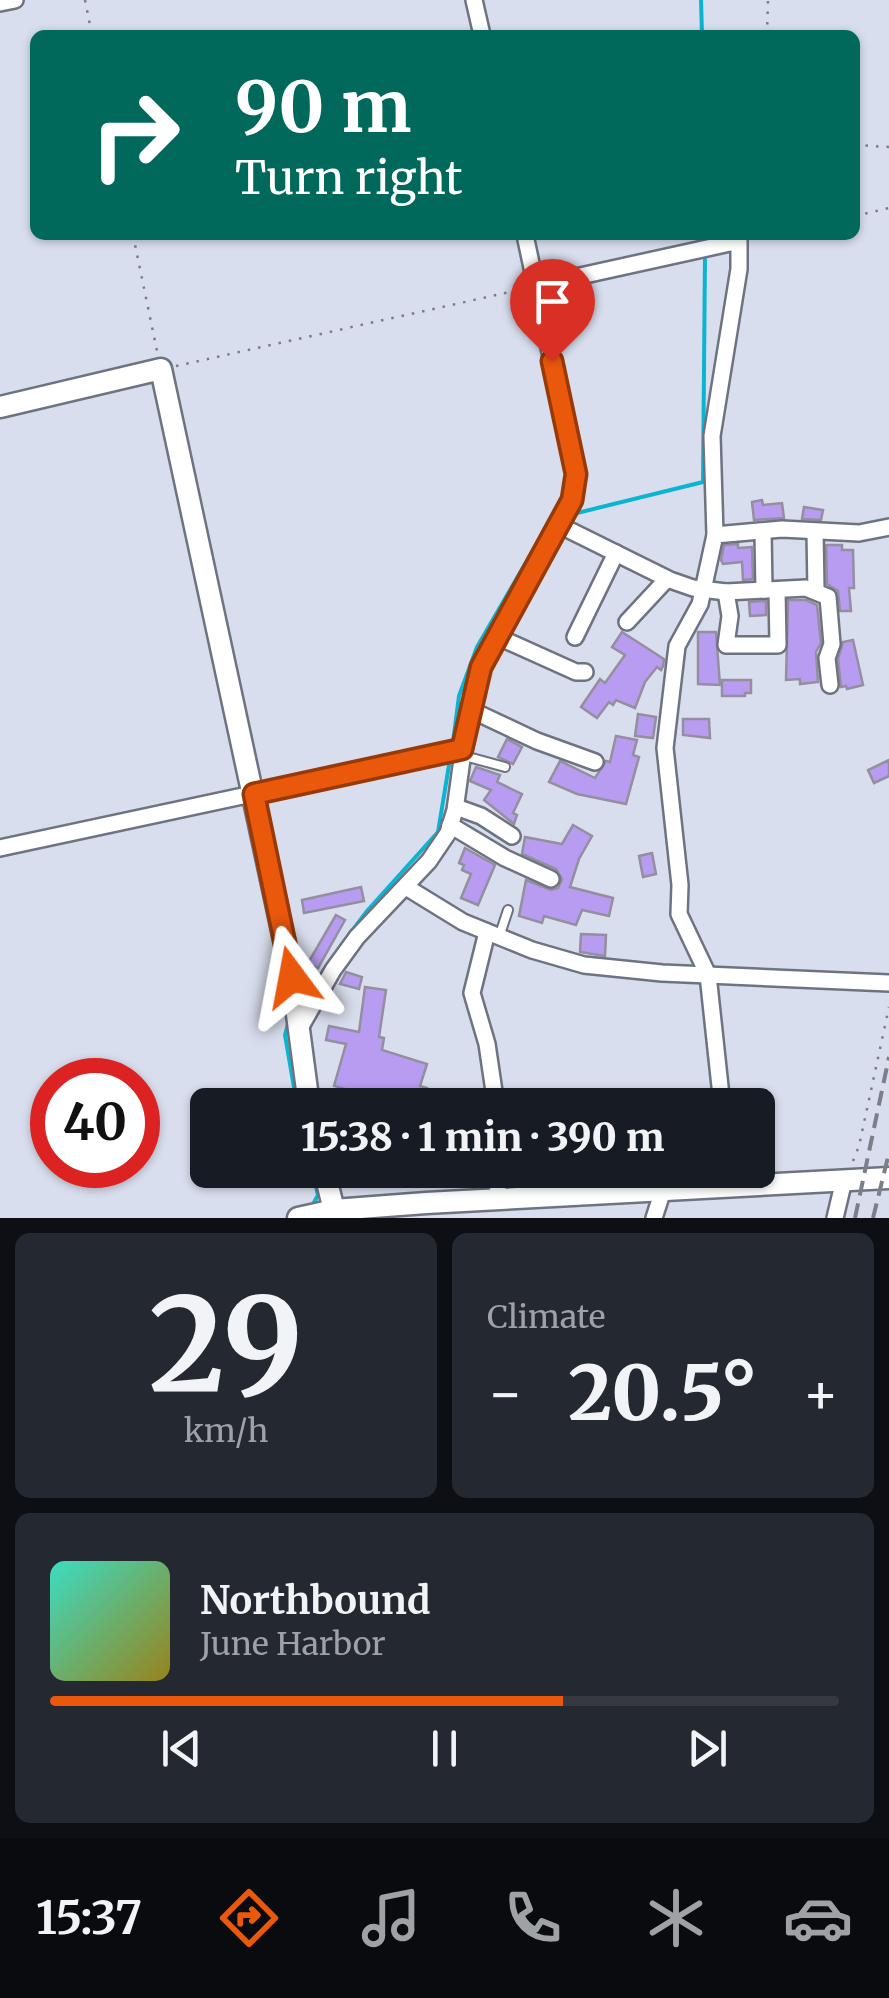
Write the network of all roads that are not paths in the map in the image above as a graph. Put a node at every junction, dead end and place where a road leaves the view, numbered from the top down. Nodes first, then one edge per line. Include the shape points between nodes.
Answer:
1 (14, 0) edge
2 (474, 0) edge
3 (0, 4) edge
4 (481, 30) edge
5 (525, 240) edge
6 (536, 286) junction
7 (0, 407) edge
8 (561, 523) junction
9 (889, 527) edge
10 (763, 532) junction
11 (815, 532) junction
12 (715, 535) junction
13 (616, 553) junction
14 (667, 579) junction
15 (703, 590) junction
16 (770, 590) junction
17 (816, 590) junction
18 (726, 592) junction
19 (627, 622) dead end
20 (496, 636) junction
21 (575, 637) dead end
22 (585, 672) dead end
23 (830, 685) dead end
24 (469, 708) junction
25 (461, 752) junction
26 (595, 762) dead end
27 (505, 767) dead end
28 (254, 794) junction
29 (456, 806) junction
30 (450, 825) junction
31 (512, 836) dead end
32 (0, 848) edge
33 (551, 878) dead end
34 (406, 886) junction
35 (508, 910) dead end
36 (493, 935) junction
37 (708, 975) junction
38 (889, 983) edge
39 (300, 1028) junction
40 (307, 1088) edge
41 (493, 1088) edge
42 (720, 1088) edge
43 (775, 1178) edge
44 (889, 1178) edge
45 (844, 1180) junction
46 (328, 1188) edge
47 (498, 1188) edge
48 (664, 1188) joint
49 (498, 1198) junction
50 (475, 1209) edge
51 (335, 1214) edge
52 (298, 1218) edge
53 (654, 1218) edge
54 (836, 1218) edge

1 - 3 street
2 - 4 street
5 - 6 street
6 - 8 street via 576,474
6 - 12 street via 738,242 712,436
7 - 28 street via 161,369
8 - 13 street
8 - 20 street
9 - 11 street
10 - 11 street
10 - 12 street
10 - 16 street
11 - 17 street
12 - 15 street
13 - 14 street
13 - 21 street
14 - 15 street
14 - 19 street
15 - 18 street
15 - 37 street via 677,646 665,748 679,914
16 - 17 street
16 - 18 street
16 - 18 street via 778,644 726,645
17 - 23 street via 828,596
20 - 22 street
20 - 24 street
24 - 25 street
24 - 26 street
25 - 27 lane
25 - 28 street
25 - 29 street
28 - 32 street
28 - 39 street
29 - 30 street
29 - 31 street
30 - 33 street
30 - 34 street via 440,848
34 - 36 street
34 - 39 street via 341,959
35 - 36 lane
36 - 37 street via 584,965
36 - 41 street via 472,993
37 - 38 street
37 - 42 street
39 - 40 street
43 - 45 street
44 - 45 street
45 - 54 street
46 - 51 street
47 - 49 street
48 - 49 street
48 - 53 street
49 - 50 street
50 - 51 street
51 - 52 street

